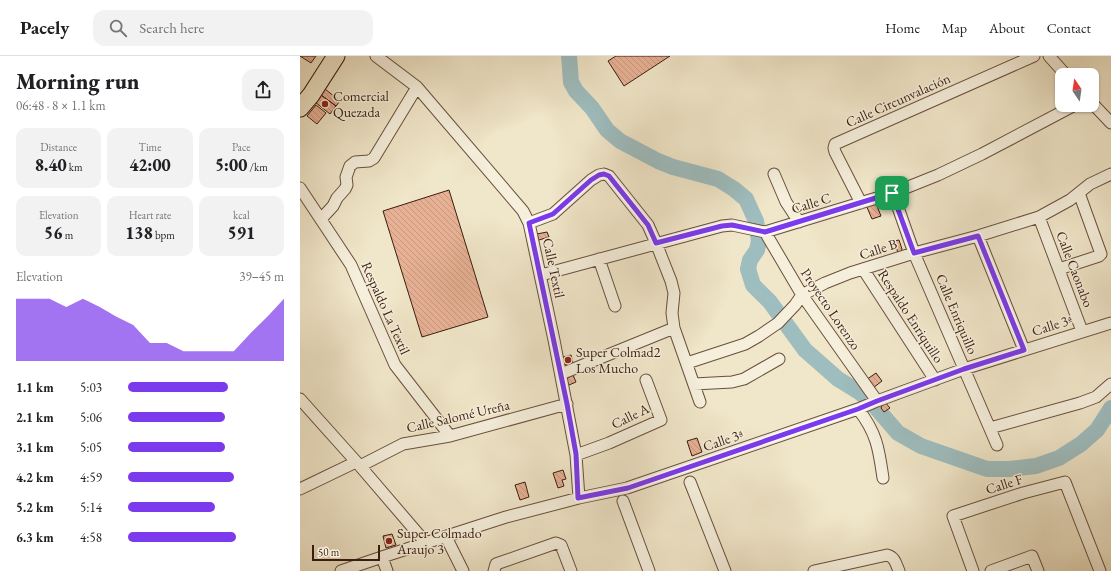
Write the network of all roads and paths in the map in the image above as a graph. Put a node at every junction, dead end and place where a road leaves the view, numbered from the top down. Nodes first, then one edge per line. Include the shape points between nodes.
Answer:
1 (347, 56) edge
2 (376, 56) edge
3 (1034, 56) edge
4 (1049, 56) edge
5 (334, 60) edge
6 (1060, 68) edge
7 (417, 87) junction
8 (300, 108) edge
9 (1099, 110) edge
10 (1063, 112) edge
11 (1111, 123) edge
12 (774, 174) dead end
13 (1111, 174) edge
14 (300, 188) edge
15 (1079, 192) junction
16 (892, 193) junction
17 (861, 203) junction
18 (1039, 217) junction
19 (321, 220) junction
20 (799, 222) junction
21 (529, 223) junction
22 (765, 232) junction
23 (978, 236) junction
24 (656, 243) junction
25 (914, 253) junction
26 (599, 259) junction
27 (863, 269) junction
28 (1060, 269) junction
29 (541, 275) junction
30 (802, 295) junction
31 (615, 306) dead end
32 (1111, 323) edge
33 (674, 328) junction
34 (1082, 331) junction
35 (1024, 350) junction
36 (779, 359) dead end
37 (687, 363) junction
38 (964, 369) junction
39 (561, 374) junction
40 (646, 380) dead end
41 (935, 380) junction
42 (694, 384) junction
43 (1111, 384) edge
44 (300, 399) edge
45 (877, 401) junction
46 (700, 402) dead end
47 (567, 404) junction
48 (861, 408) junction
49 (990, 428) junction
50 (450, 436) junction
51 (997, 445) dead end
52 (576, 454) junction
53 (358, 464) junction
54 (883, 478) dead end
55 (690, 482) dead end
56 (300, 489) edge
57 (578, 498) junction
58 (623, 501) dead end
59 (446, 536) junction
60 (426, 542) junction
61 (382, 557) junction
62 (341, 571) edge
63 (387, 571) edge
64 (463, 571) edge
65 (494, 571) edge
66 (571, 571) edge
67 (649, 571) edge
68 (725, 571) edge
69 (814, 571) edge
70 (899, 571) edge
71 (974, 571) edge
72 (991, 571) edge
73 (1038, 571) edge
74 (1100, 571) edge

1 - 5 street
2 - 7 street, Calle Textil
3 - 17 street, Calle Circunvalación via 835,144 835,152
4 - 6 street
5 - 8 main road
7 - 19 street via 374,158 355,162 350,166 346,177 347,186
7 - 21 street, Calle Textil via 523,211
9 - 11 street
10 - 16 street, Calle C via 938,175
12 - 20 street via 786,202
13 - 15 street, Calle B
14 - 19 street, Respaldo La Textil
15 - 18 street, Calle B via 1060,207
15 - 28 street via 1101,254
16 - 17 street, Calle C
16 - 25 street, Calle Enriquillo
17 - 20 street, Calle C
18 - 23 street, Calle B
18 - 28 street, Calle Caonabo
19 - 50 street, Respaldo La Textil via 351,265 395,365
20 - 22 street, Calle C
21 - 24 street via 553,214 591,180 604,174 609,176 648,225
21 - 29 street, Calle Textil
22 - 24 street via 732,225 722,226
22 - 30 street, Proyecto Lorenzo
23 - 25 street, Calle B
23 - 35 street
24 - 26 street
24 - 33 street via 674,293
25 - 27 street, Calle B
25 - 38 street, Calle Enriquillo
26 - 29 street
26 - 31 street
27 - 30 street, Calle B
27 - 41 street, Respaldo Enriquillo
28 - 34 street, Calle Caonabo
29 - 39 street, Calle Textil
30 - 37 street, Calle B via 778,323 759,336 745,344
30 - 45 street, Proyecto Lorenzo
32 - 34 street, Calle 3ª
33 - 37 street
33 - 39 street
34 - 35 street, Calle 3ª
35 - 38 street, Calle 3ª
36 - 42 street via 744,379
37 - 42 street
38 - 41 street, Calle 3ª
38 - 49 street, Calle Enriquillo
39 - 47 street, Calle Textil
40 - 52 street, Calle A via 661,420 609,443
41 - 45 street, Calle 3ª
42 - 46 street
43 - 49 street via 1096,397 1080,403
44 - 53 street
45 - 48 street, Calle 3ª
47 - 50 street, Calle Salomé Ureña
47 - 52 street, Calle Textil
48 - 54 street via 876,440
48 - 57 street, Calle 3ª via 628,488
49 - 51 street, Calle Enriquillo
50 - 53 street, Calle Salomé Ureña via 403,444
52 - 57 street, Calle Textil
53 - 56 street, Calle Salomé Ureña
53 - 60 street
55 - 68 street
57 - 59 street, Calle 3ª
58 - 67 street
59 - 60 street, Calle 3ª
59 - 64 street
60 - 61 street, Calle 3ª
61 - 62 street, Calle 3ª
61 - 63 street
65 - 66 street via 496,564 556,543 561,545
69 - 70 street via 887,555 895,560
71 - 74 street, Calle F via 953,516 1065,482
72 - 73 street via 1032,556

